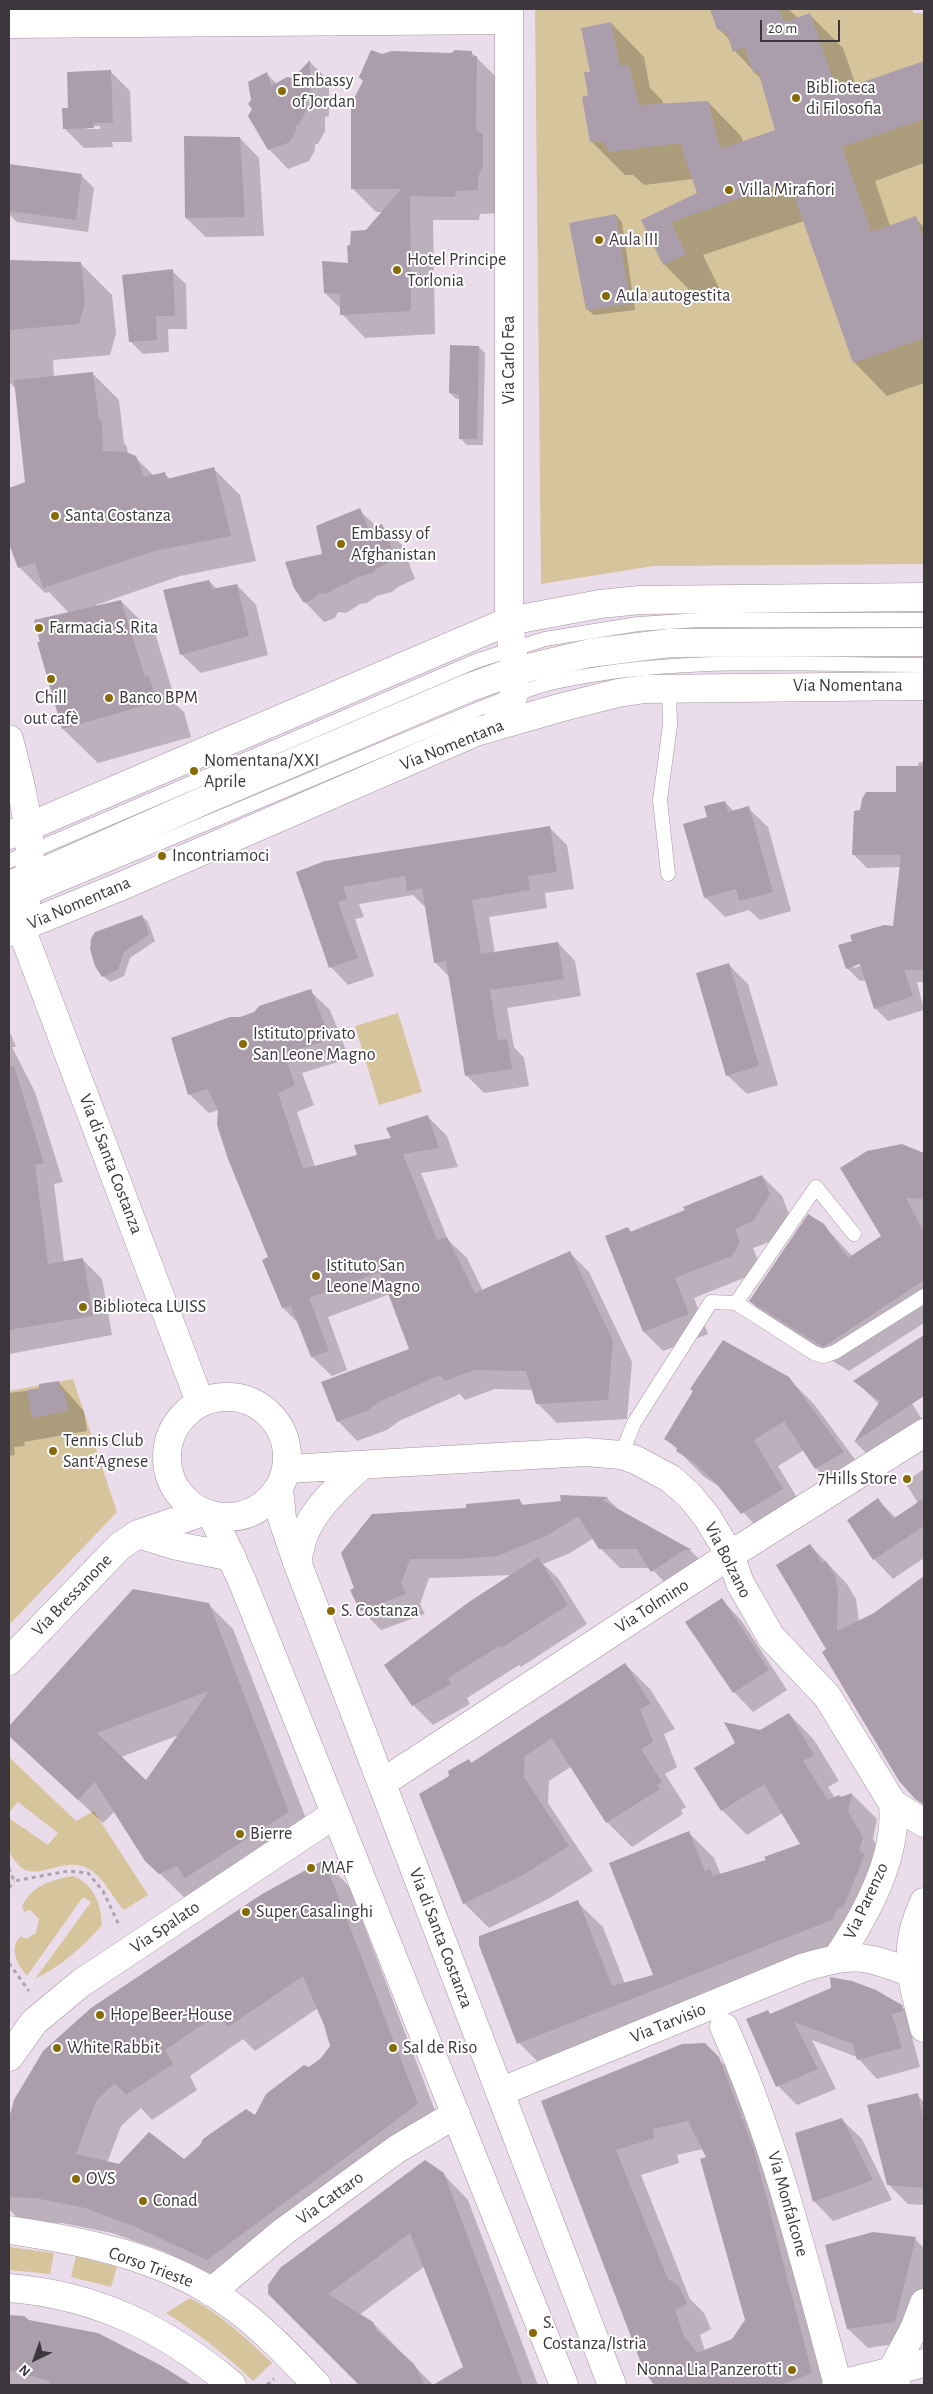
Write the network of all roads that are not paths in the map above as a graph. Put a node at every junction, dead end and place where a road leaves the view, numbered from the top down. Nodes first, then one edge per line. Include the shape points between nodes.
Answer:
1 (509, 14) edge
2 (9, 24) edge
3 (924, 597) edge
4 (924, 620) edge
5 (509, 621) junction
6 (924, 642) edge
7 (924, 664) edge
8 (514, 671) junction
9 (924, 686) edge
10 (669, 688) junction
11 (494, 726) junction
12 (9, 739) edge
13 (668, 874) dead end
14 (18, 880) edge
15 (854, 1234) dead end
16 (924, 1296) edge
17 (736, 1303) junction
18 (200, 1402) junction
19 (924, 1433) edge
20 (621, 1455) junction
21 (362, 1465) junction
22 (283, 1479) junction
23 (207, 1513) junction
24 (138, 1534) junction
25 (730, 1555) junction
26 (232, 1557) junction
27 (297, 1562) junction
28 (9, 1661) edge
29 (382, 1783) junction
30 (893, 1804) junction
31 (335, 1814) junction
32 (924, 1823) edge
33 (924, 1902) edge
34 (837, 1958) junction
35 (910, 1972) junction
36 (724, 2027) dead end
37 (924, 2028) edge
38 (9, 2056) edge
39 (500, 2092) junction
40 (456, 2114) junction
41 (9, 2230) edge
42 (9, 2288) edge
43 (211, 2292) junction
44 (924, 2303) edge
45 (924, 2363) edge
46 (895, 2378) edge
47 (232, 2385) edge
48 (318, 2385) edge
49 (564, 2385) edge
50 (612, 2385) edge
51 (837, 2385) edge

1 - 2 street
1 - 5 street, Via Carlo Fea
3 - 5 street via 640,600
4 - 8 lane, Via Nomentana via 668,621 566,634
5 - 8 street, Via Carlo Fea
5 - 14 street
6 - 8 street, Via Nomentana via 670,643 607,650
7 - 8 lane, Via Nomentana via 705,664 654,667 553,683
8 - 11 street via 506,710
8 - 14 street, Via Nomentana
9 - 10 street, Via Nomentana
10 - 11 street, Via Nomentana via 618,693
10 - 13 lane via 670,725 660,800
11 - 14 street, Via Nomentana
12 - 14 street, Via di Santa Costanza via 25,800
14 - 18 street, Via di Santa Costanza
15 - 17 lane via 816,1187
16 - 17 lane via 835,1352 823,1356
17 - 20 lane via 711,1302 634,1423
18 - 22 street via 234,1396 265,1409 284,1436 288,1452
18 - 23 street via 180,1418 168,1443 167,1457 173,1484 181,1495
19 - 25 street, Via Tolmino
20 - 21 street, Via Bolzano via 586,1452
20 - 25 street, Via Bolzano via 652,1467 680,1486 707,1517
21 - 22 street, Via Bolzano
21 - 27 street via 314,1517 304,1536
22 - 23 street via 269,1501 257,1510 227,1517
22 - 27 street, Via di Santa Costanza via 282,1518
23 - 24 street, Via Bressanone
23 - 26 street
24 - 26 street
24 - 28 street, Via Bressanone via 103,1562
25 - 29 street, Via Tolmino
25 - 30 street, Via Bolzano via 740,1583 763,1625 779,1648 827,1696
26 - 31 street
27 - 29 street, Via di Santa Costanza
29 - 39 street, Via di Santa Costanza
30 - 32 street
30 - 34 street, Via Parenzo via 895,1827 888,1852 866,1909
31 - 38 street, Via Spalato via 81,1983 34,2022
31 - 40 street
33 - 35 street via 912,1938
34 - 35 street, Via Parenzo via 869,1958
34 - 39 street, Via Tarvisio via 786,1974
35 - 37 street
36 - 51 street, Via Monfalcone via 774,2154
39 - 50 street, Via di Santa Costanza
40 - 43 street, Via Cattaro via 397,2149 283,2232
40 - 49 street
41 - 43 street, Corso Trieste via 55,2237 122,2254 188,2279
42 - 47 street via 68,2297 124,2315 181,2346
43 - 48 street, Corso Trieste via 248,2318
44 - 46 street
45 - 46 street
46 - 51 street

